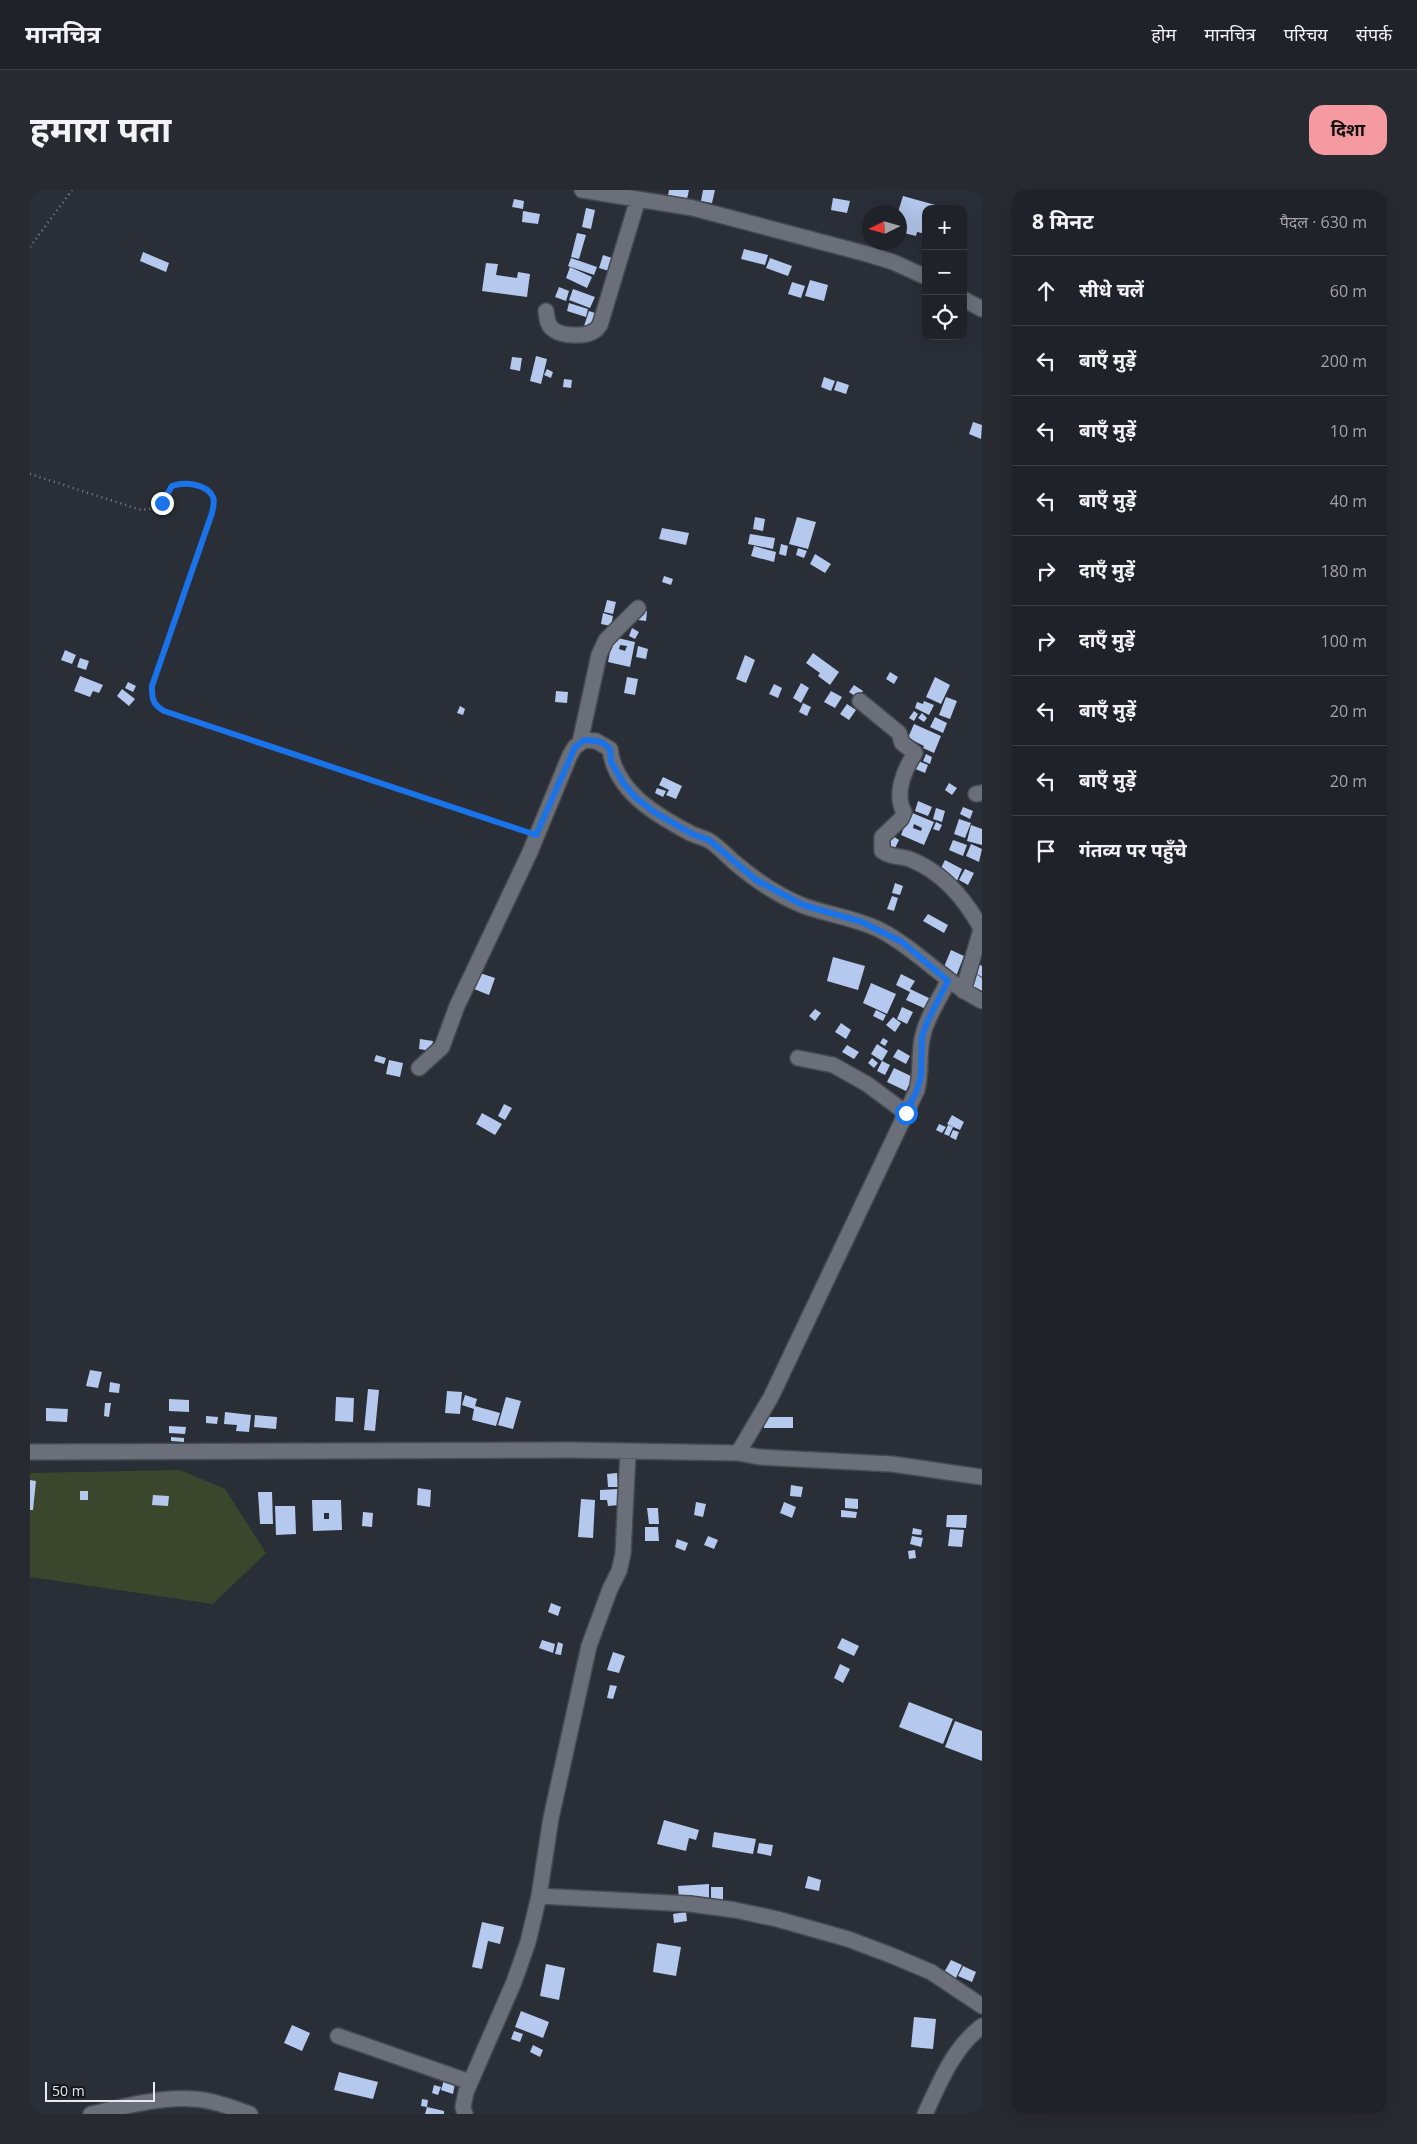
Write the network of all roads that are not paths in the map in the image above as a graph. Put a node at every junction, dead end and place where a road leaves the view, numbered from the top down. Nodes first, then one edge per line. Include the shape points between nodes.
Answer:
1 (582, 190) edge
2 (638, 199) junction
3 (922, 275) edge
4 (967, 301) edge
5 (982, 309) edge
6 (546, 311) dead end
7 (638, 608) dead end
8 (860, 701) dead end
9 (580, 742) junction
10 (982, 927) edge
11 (948, 981) junction
12 (963, 992) junction
13 (982, 1001) edge
14 (798, 1058) dead end
15 (419, 1068) dead end
16 (906, 1113) junction
17 (30, 1452) edge
18 (628, 1452) junction
19 (738, 1453) junction
20 (982, 1477) edge
21 (539, 1896) junction
22 (982, 2006) edge
23 (982, 2026) edge
24 (338, 2036) dead end
25 (470, 2082) junction
26 (91, 2114) edge
27 (250, 2114) edge
28 (465, 2114) edge
29 (925, 2114) edge

1 - 2 street
2 - 3 street via 693,208 798,235 893,262
2 - 6 street via 600,325 594,332 585,334 562,333 553,330
4 - 5 street
7 - 9 street via 606,640 599,655
8 - 10 street via 899,733 902,743 915,754 907,766 900,790 898,803 904,812 882,838 882,852 891,857 910,859 941,878 968,905
9 - 11 street via 603,743 610,749 611,762 635,797 692,834 709,840 756,880 803,905 880,930 902,942
9 - 15 street via 570,755 530,852 457,1006 442,1047
10 - 12 street
11 - 12 street
11 - 16 street via 922,1036 921,1076
12 - 13 street
14 - 16 street via 833,1065
16 - 19 street via 771,1397
17 - 18 street
18 - 19 street
18 - 21 street via 624,1544 619,1571 589,1646 551,1818
19 - 20 street via 892,1464
21 - 22 street via 690,1904 777,1919 848,1939 931,1972
21 - 25 street via 522,1962
23 - 29 street via 955,2054
24 - 25 street
25 - 28 street via 463,2100
26 - 27 street via 185,2098 210,2101

